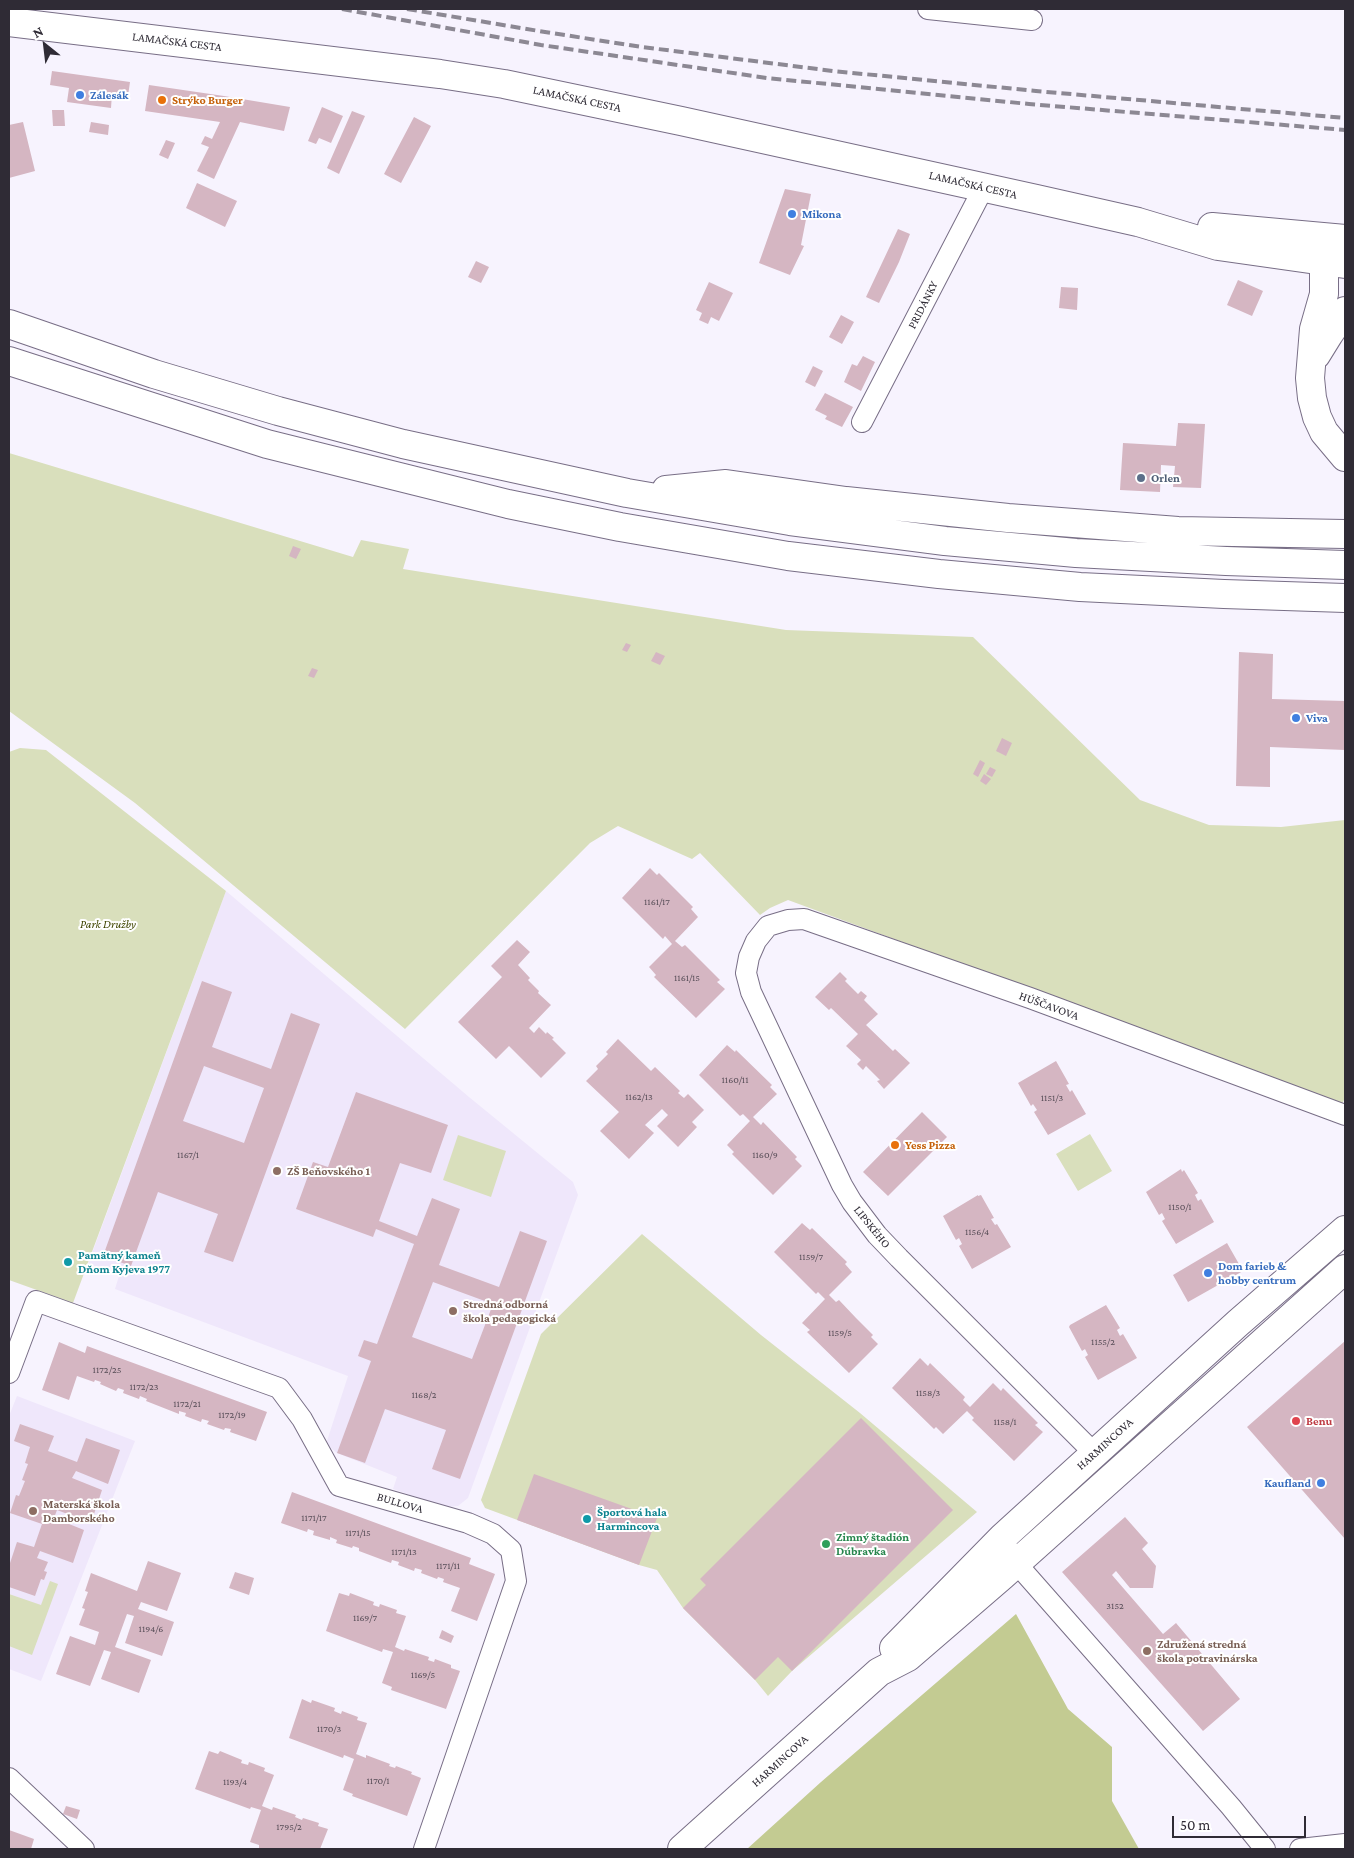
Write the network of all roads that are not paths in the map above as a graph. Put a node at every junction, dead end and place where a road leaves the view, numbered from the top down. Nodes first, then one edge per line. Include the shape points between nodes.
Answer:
1 (928, 9) edge
2 (1032, 20) dead end
3 (9, 22) edge
4 (984, 187) junction
5 (1138, 222) junction
6 (1298, 235) junction
7 (1345, 239) edge
8 (1334, 263) edge
9 (1345, 311) edge
10 (9, 324) edge
11 (12, 363) edge
12 (1311, 365) junction
13 (862, 422) dead end
14 (1345, 457) edge
15 (627, 493) junction
16 (1345, 534) edge
17 (1345, 565) edge
18 (1345, 598) edge
19 (756, 940) joint
20 (1345, 1115) edge
21 (1345, 1230) edge
22 (1345, 1269) edge
23 (9, 1373) edge
24 (1095, 1454) junction
25 (1004, 1537) junction
26 (1016, 1562) junction
27 (879, 1672) junction
28 (9, 1778) edge
29 (1345, 1844) edge
30 (84, 1849) edge
31 (424, 1849) edge
32 (682, 1849) edge
33 (1265, 1849) edge
34 (1300, 1849) edge

1 - 2 street
3 - 4 main road, LAMAČSKÁ CESTA via 504,84
4 - 5 main road, LAMAČSKÁ CESTA
4 - 13 street, PRIDÁNKY
5 - 6 main road, LAMAČSKÁ CESTA
5 - 8 main road, LAMAČSKÁ CESTA via 1218,246
6 - 7 main road, LAMAČSKÁ CESTA
6 - 8 main road
8 - 12 main road via 1314,329
9 - 12 main road
10 - 15 main road via 154,374 278,411 403,444
11 - 18 main road via 267,444 508,504 620,527 788,556 939,574 1080,587
12 - 14 main road via 1310,387 1317,416 1324,432
15 - 16 main road via 726,484 846,501 1008,518 1178,531
15 - 17 main road via 790,521 945,541 1076,554
19 - 20 street, HÚŠČAVOVA via 768,926 788,920 804,920 1030,998
19 - 24 street, LIPSKÉHO via 746,973 751,992 852,1202 899,1258
21 - 24 main road, HARMINCOVA
22 - 26 main road, HARMINCOVA
23 - 31 street, BULLOVA via 36,1301 279,1388 302,1419 339,1486 468,1523 493,1534 510,1550 516,1581
24 - 25 main road, HARMINCOVA
25 - 26 street
25 - 27 main road, HARMINCOVA via 896,1645
26 - 27 main road, HARMINCOVA via 908,1657
26 - 33 street
27 - 32 main road, HARMINCOVA
28 - 30 street
29 - 34 street

